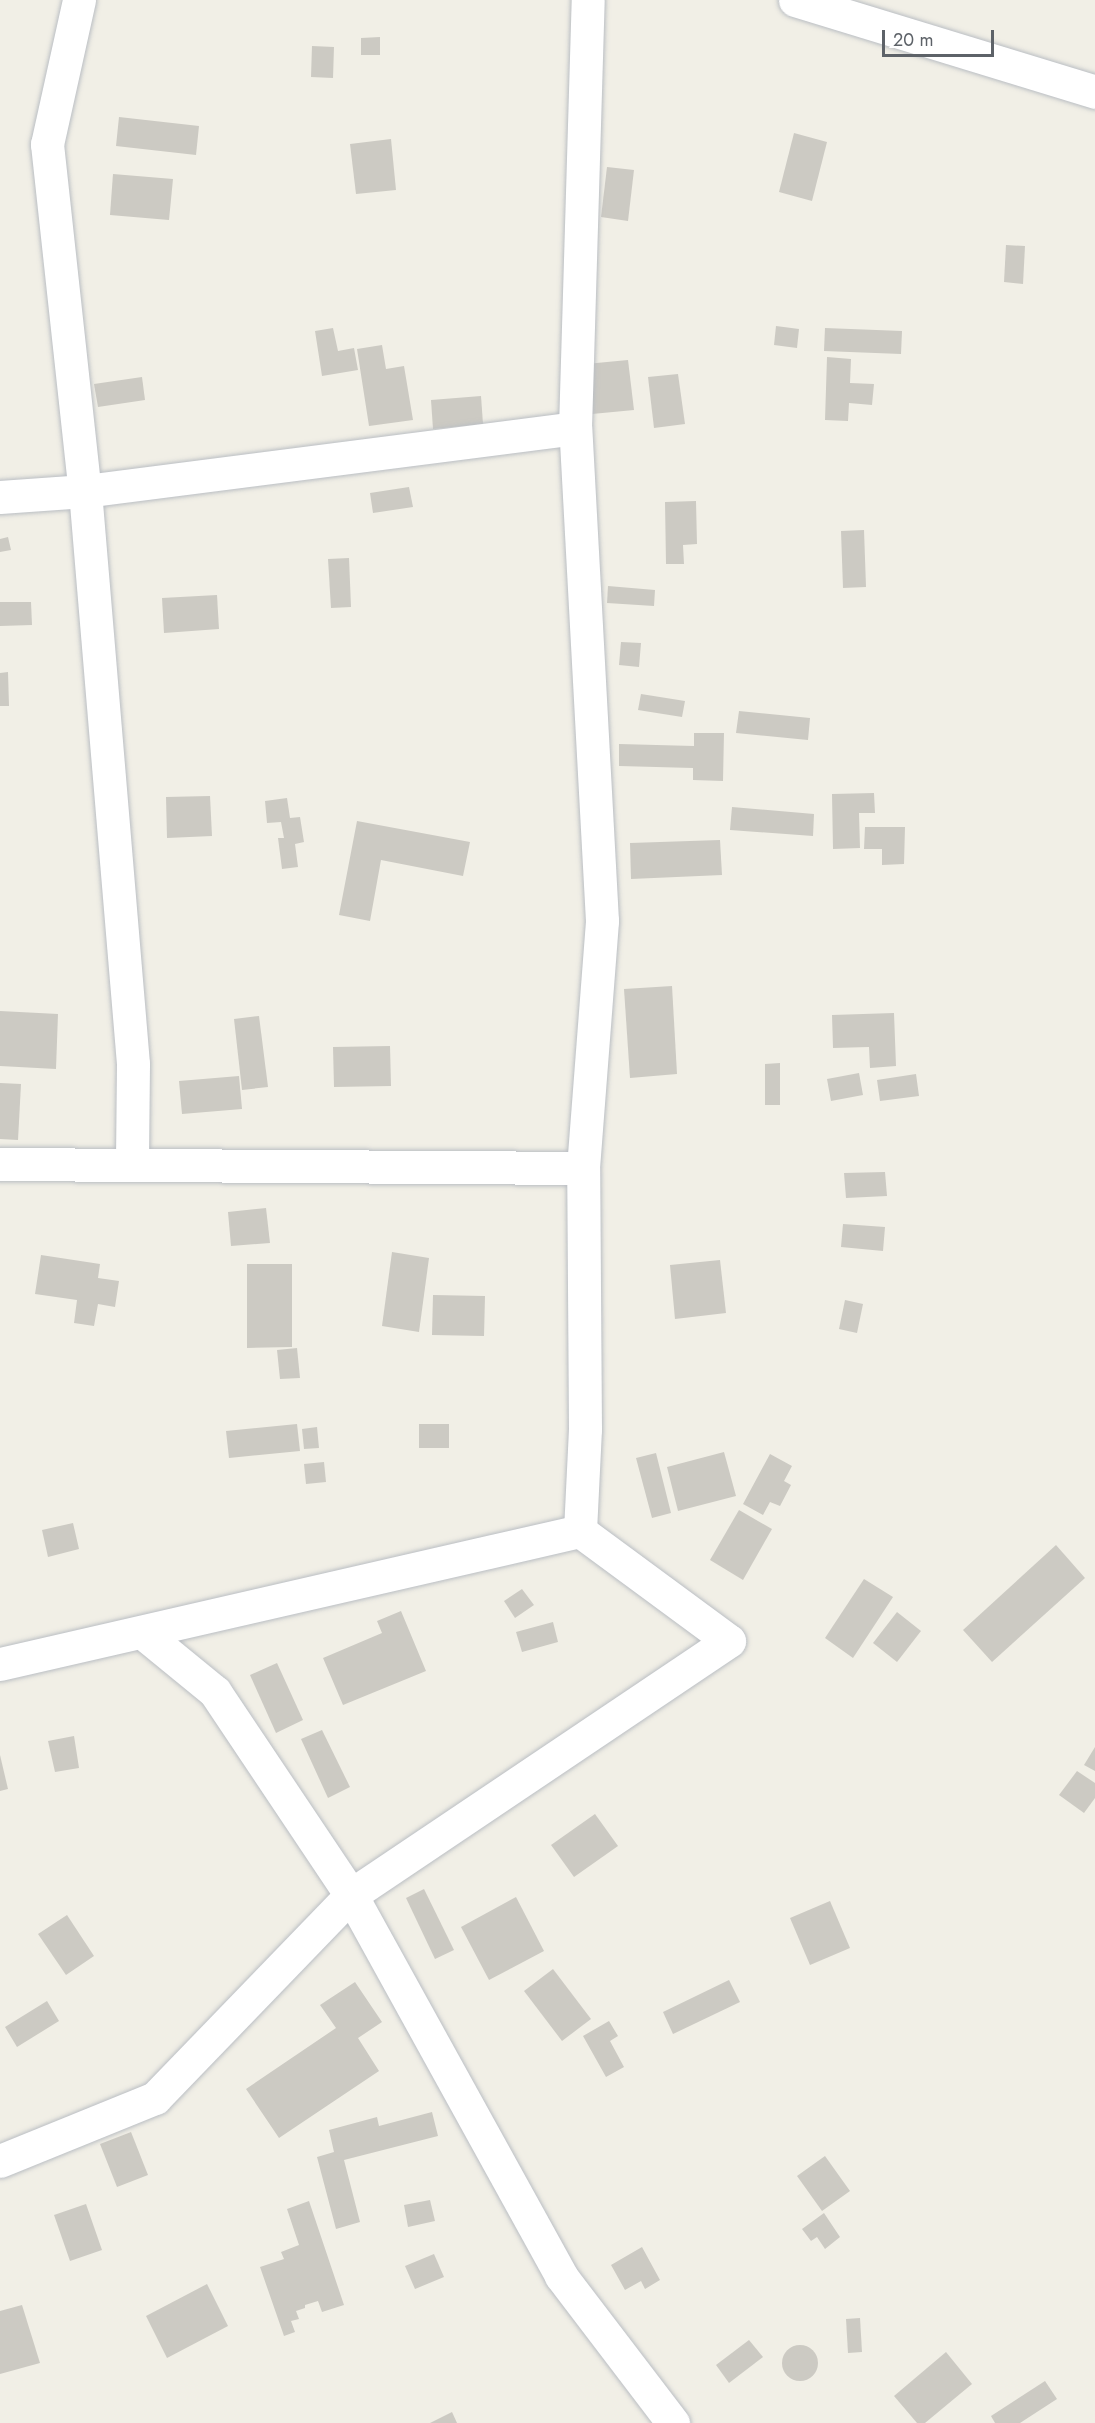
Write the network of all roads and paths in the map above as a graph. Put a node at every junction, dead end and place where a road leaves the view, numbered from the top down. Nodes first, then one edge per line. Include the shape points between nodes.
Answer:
1 (79, 0) edge
2 (588, 0) edge
3 (795, 0) edge
4 (1095, 92) edge
5 (575, 428) junction
6 (85, 491) junction
7 (0, 496) edge
8 (132, 1162) junction
9 (0, 1164) edge
10 (583, 1168) junction
11 (580, 1531) junction
12 (143, 1633) junction
13 (0, 1664) edge
14 (351, 1895) junction
15 (0, 2161) edge
16 (673, 2423) edge

1 - 6 street via 47,144
2 - 5 street
3 - 4 street
5 - 6 street
5 - 10 street via 602,921
6 - 7 street
6 - 8 street via 133,1064
8 - 9 street
8 - 10 street
10 - 11 street via 585,1430
11 - 12 street
11 - 14 street via 729,1641
12 - 13 street
12 - 14 street via 215,1692
14 - 15 street via 155,2098
14 - 16 street via 561,2276

